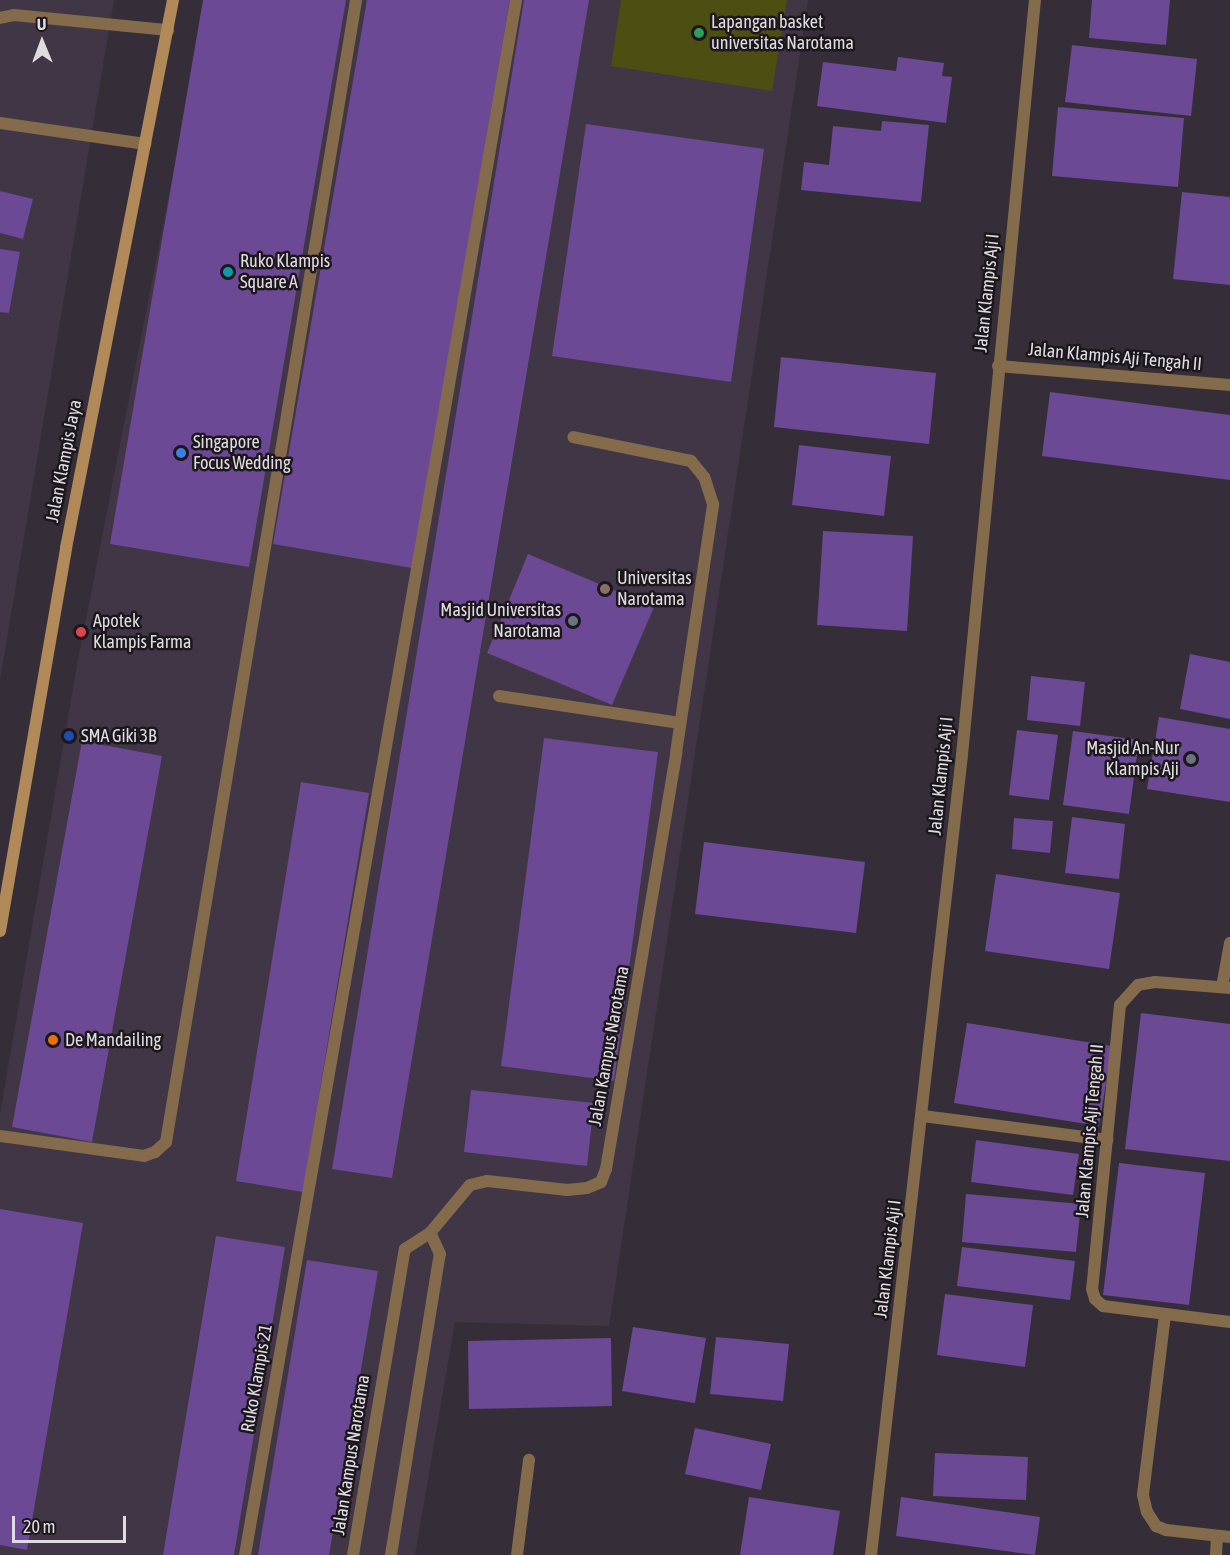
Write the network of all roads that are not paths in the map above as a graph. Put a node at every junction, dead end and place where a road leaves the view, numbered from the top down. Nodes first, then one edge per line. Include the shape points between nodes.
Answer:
1 (173, 0) edge
2 (356, 0) edge
3 (516, 0) edge
4 (1035, 0) edge
5 (0, 18) edge
6 (168, 30) junction
7 (0, 123) edge
8 (145, 144) junction
9 (998, 366) junction
10 (1230, 385) edge
11 (573, 437) dead end
12 (499, 696) dead end
13 (680, 723) junction
14 (0, 931) edge
15 (1230, 943) edge
16 (1226, 988) edge
17 (923, 1116) junction
18 (0, 1136) edge
19 (1107, 1140) junction
20 (430, 1233) junction
21 (1165, 1315) junction
22 (1230, 1322) edge
23 (529, 1460) dead end
24 (1224, 1537) edge
25 (245, 1555) edge
26 (353, 1555) edge
27 (391, 1555) edge
28 (517, 1555) edge
29 (871, 1555) edge
30 (1216, 1555) edge

1 - 6 main road, Jalan Klampis Jaya
2 - 18 street via 166,1142 144,1156
3 - 25 street, Ruko Klampis 21
4 - 9 street, Jalan Klampis Aji I
5 - 6 street via 14,15
6 - 8 main road, Jalan Klampis Jaya
7 - 8 street
8 - 14 main road, Jalan Klampis Jaya via 66,548
9 - 10 street, Jalan Klampis Aji Tengah II
9 - 17 street, Jalan Klampis Aji I
11 - 13 street, Jalan Kampus Narotama via 691,461 704,477 712,504
12 - 13 street
13 - 20 street, Jalan Kampus Narotama via 601,1182 567,1190 487,1181 471,1185
15 - 16 street, Jalan Klampis Aji Tengah II
16 - 19 street, Jalan Klampis Aji Tengah II via 1155,982 1127,993 1119,1005
17 - 19 street
17 - 29 street, Jalan Klampis Aji I
19 - 21 street, Jalan Klampis Aji Tengah II via 1092,1289 1095,1299 1103,1306
20 - 26 street, Jalan Kampus Narotama via 405,1249
20 - 27 street via 440,1254
21 - 22 street, Jalan Klampis Aji Tengah II
21 - 24 street via 1145,1504 1156,1526
23 - 28 street
24 - 30 street

